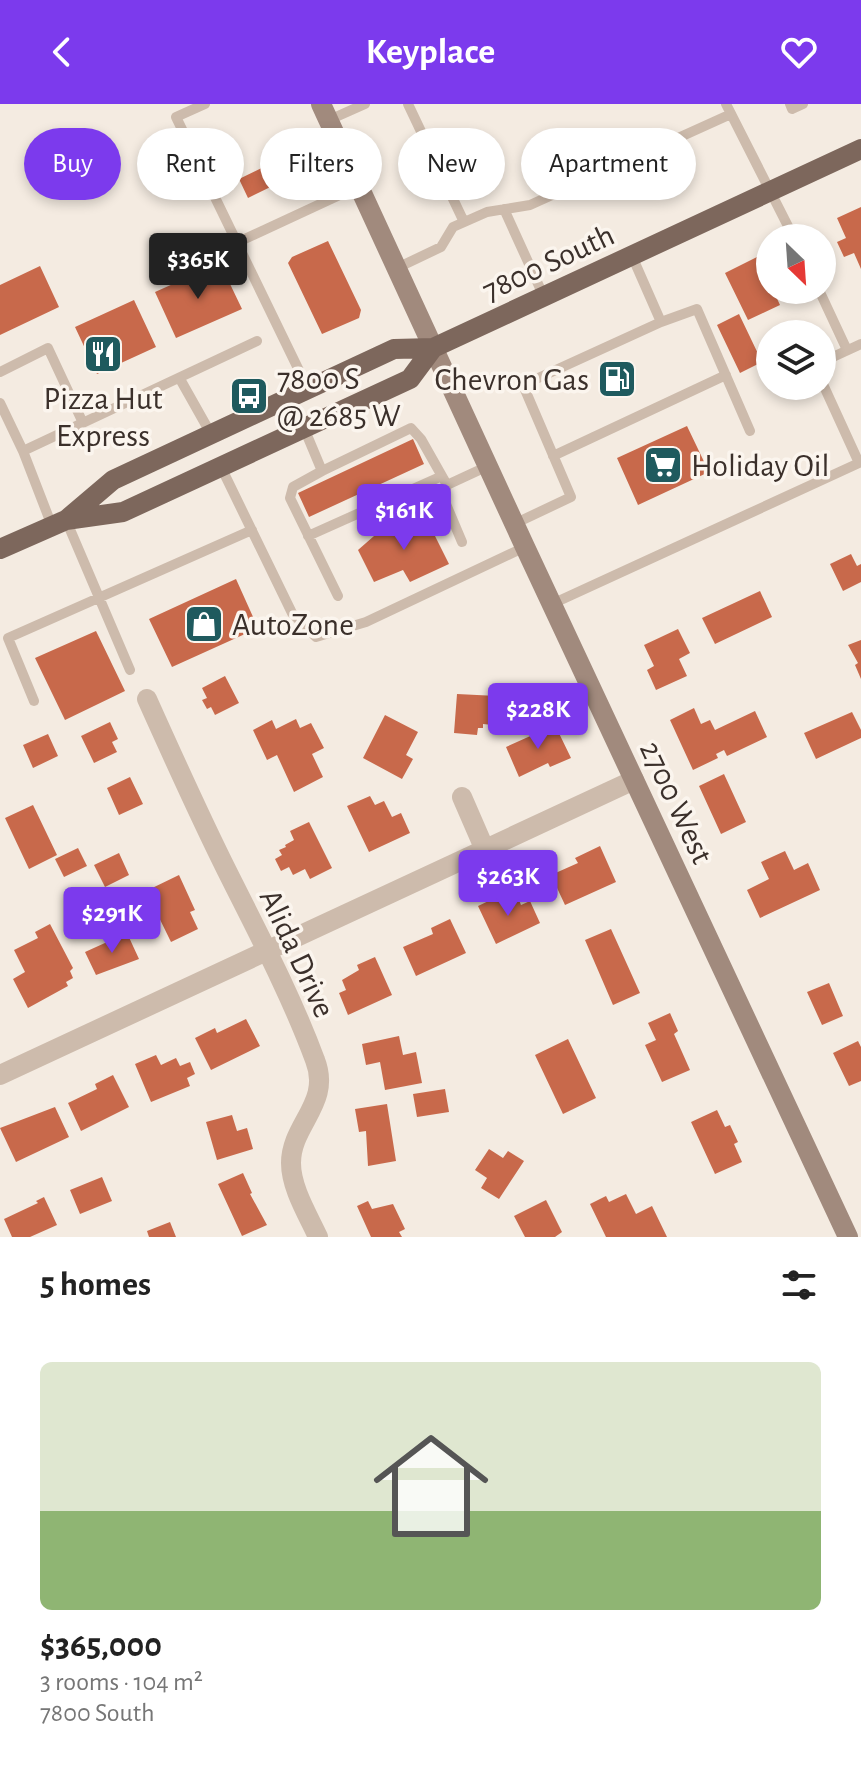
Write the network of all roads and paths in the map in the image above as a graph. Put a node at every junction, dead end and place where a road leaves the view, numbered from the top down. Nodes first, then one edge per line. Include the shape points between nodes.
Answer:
1 (205, 104) edge
2 (365, 104) edge
3 (408, 104) edge
4 (729, 109) edge
5 (325, 112) edge
6 (861, 149) edge
7 (770, 191) junction
8 (329, 200) edge
9 (365, 200) edge
10 (504, 209) junction
11 (464, 222) junction
12 (787, 224) edge
13 (236, 243) junction
14 (632, 256) junction
15 (397, 268) junction
16 (544, 297) junction
17 (826, 304) edge
18 (661, 322) junction
19 (257, 341) dead end
20 (861, 344) edge
21 (433, 348) junction
22 (847, 350) junction
23 (836, 355) edge
24 (0, 372) edge
25 (726, 375) junction
26 (180, 379) junction
27 (308, 389) junction
28 (830, 400) edge
29 (0, 403) edge
30 (83, 423) junction
31 (304, 428) junction
32 (750, 431) dead end
33 (211, 434) junction
34 (23, 451) junction
35 (553, 456) junction
36 (860, 463) edge
37 (488, 466) junction
38 (221, 467) junction
39 (322, 471) junction
40 (445, 480) junction
41 (59, 523) junction
42 (514, 524) junction
43 (252, 530) junction
44 (308, 536) junction
45 (462, 542) dead end
46 (525, 547) junction
47 (0, 549) edge
48 (338, 596) dead end
49 (99, 597) junction
50 (552, 604) junction
51 (130, 670) dead end
52 (147, 699) dead end
53 (34, 701) dead end
54 (634, 780) junction
55 (462, 797) dead end
56 (485, 850) junction
57 (267, 951) junction
58 (0, 1075) edge
59 (318, 1237) edge
60 (848, 1237) edge

1 - 13 lane via 176,117
2 - 5 lane
3 - 11 lane
4 - 7 lane
4 - 10 lane via 530,205
6 - 7 main road, 7800 South
7 - 12 lane
7 - 14 main road, 7800 South
8 - 13 lane
9 - 15 main road, 2700 West
10 - 11 lane
10 - 16 lane
11 - 15 lane via 453,227 441,247
13 - 27 lane
14 - 16 main road, 7800 South
14 - 18 lane
15 - 21 main road, 2700 West
16 - 21 main road, 7800 South
17 - 22 lane
18 - 25 lane via 697,309
18 - 35 lane via 523,385
19 - 26 lane
20 - 22 lane
21 - 27 main road, 7800 South via 394,349
21 - 31 main road, 7800 South via 410,379
21 - 37 main road, 2700 West
22 - 23 lane
24 - 30 lane via 48,348
25 - 32 lane
25 - 35 lane
26 - 30 lane
26 - 33 lane
27 - 33 main road, 7800 South
28 - 36 lane
29 - 34 lane
30 - 34 lane
31 - 38 main road, 7800 South
31 - 39 lane
33 - 41 main road, 7800 South via 113,480
34 - 41 lane
35 - 42 lane via 571,497
36 - 50 lane
37 - 40 lane
37 - 42 main road, 2700 West
38 - 41 main road, 7800 South via 123,512
38 - 43 lane
39 - 40 lane via 411,428
39 - 44 lane via 293,487 290,498
40 - 44 lane
40 - 45 lane via 443,497
41 - 47 main road, 7800 South
41 - 49 lane
42 - 46 main road, 2700 West
43 - 46 lane via 292,613 316,637 366,622
43 - 49 lane
44 - 48 lane
46 - 50 main road, 2700 West
49 - 51 lane
49 - 53 lane via 8,638
50 - 54 main road, 2700 West
52 - 57 street, Alida Drive
54 - 56 street
54 - 60 main road, 2700 West
55 - 56 street
56 - 57 street
57 - 58 street
57 - 59 street, Alida Drive via 318,1073 316,1104 292,1147 291,1165

